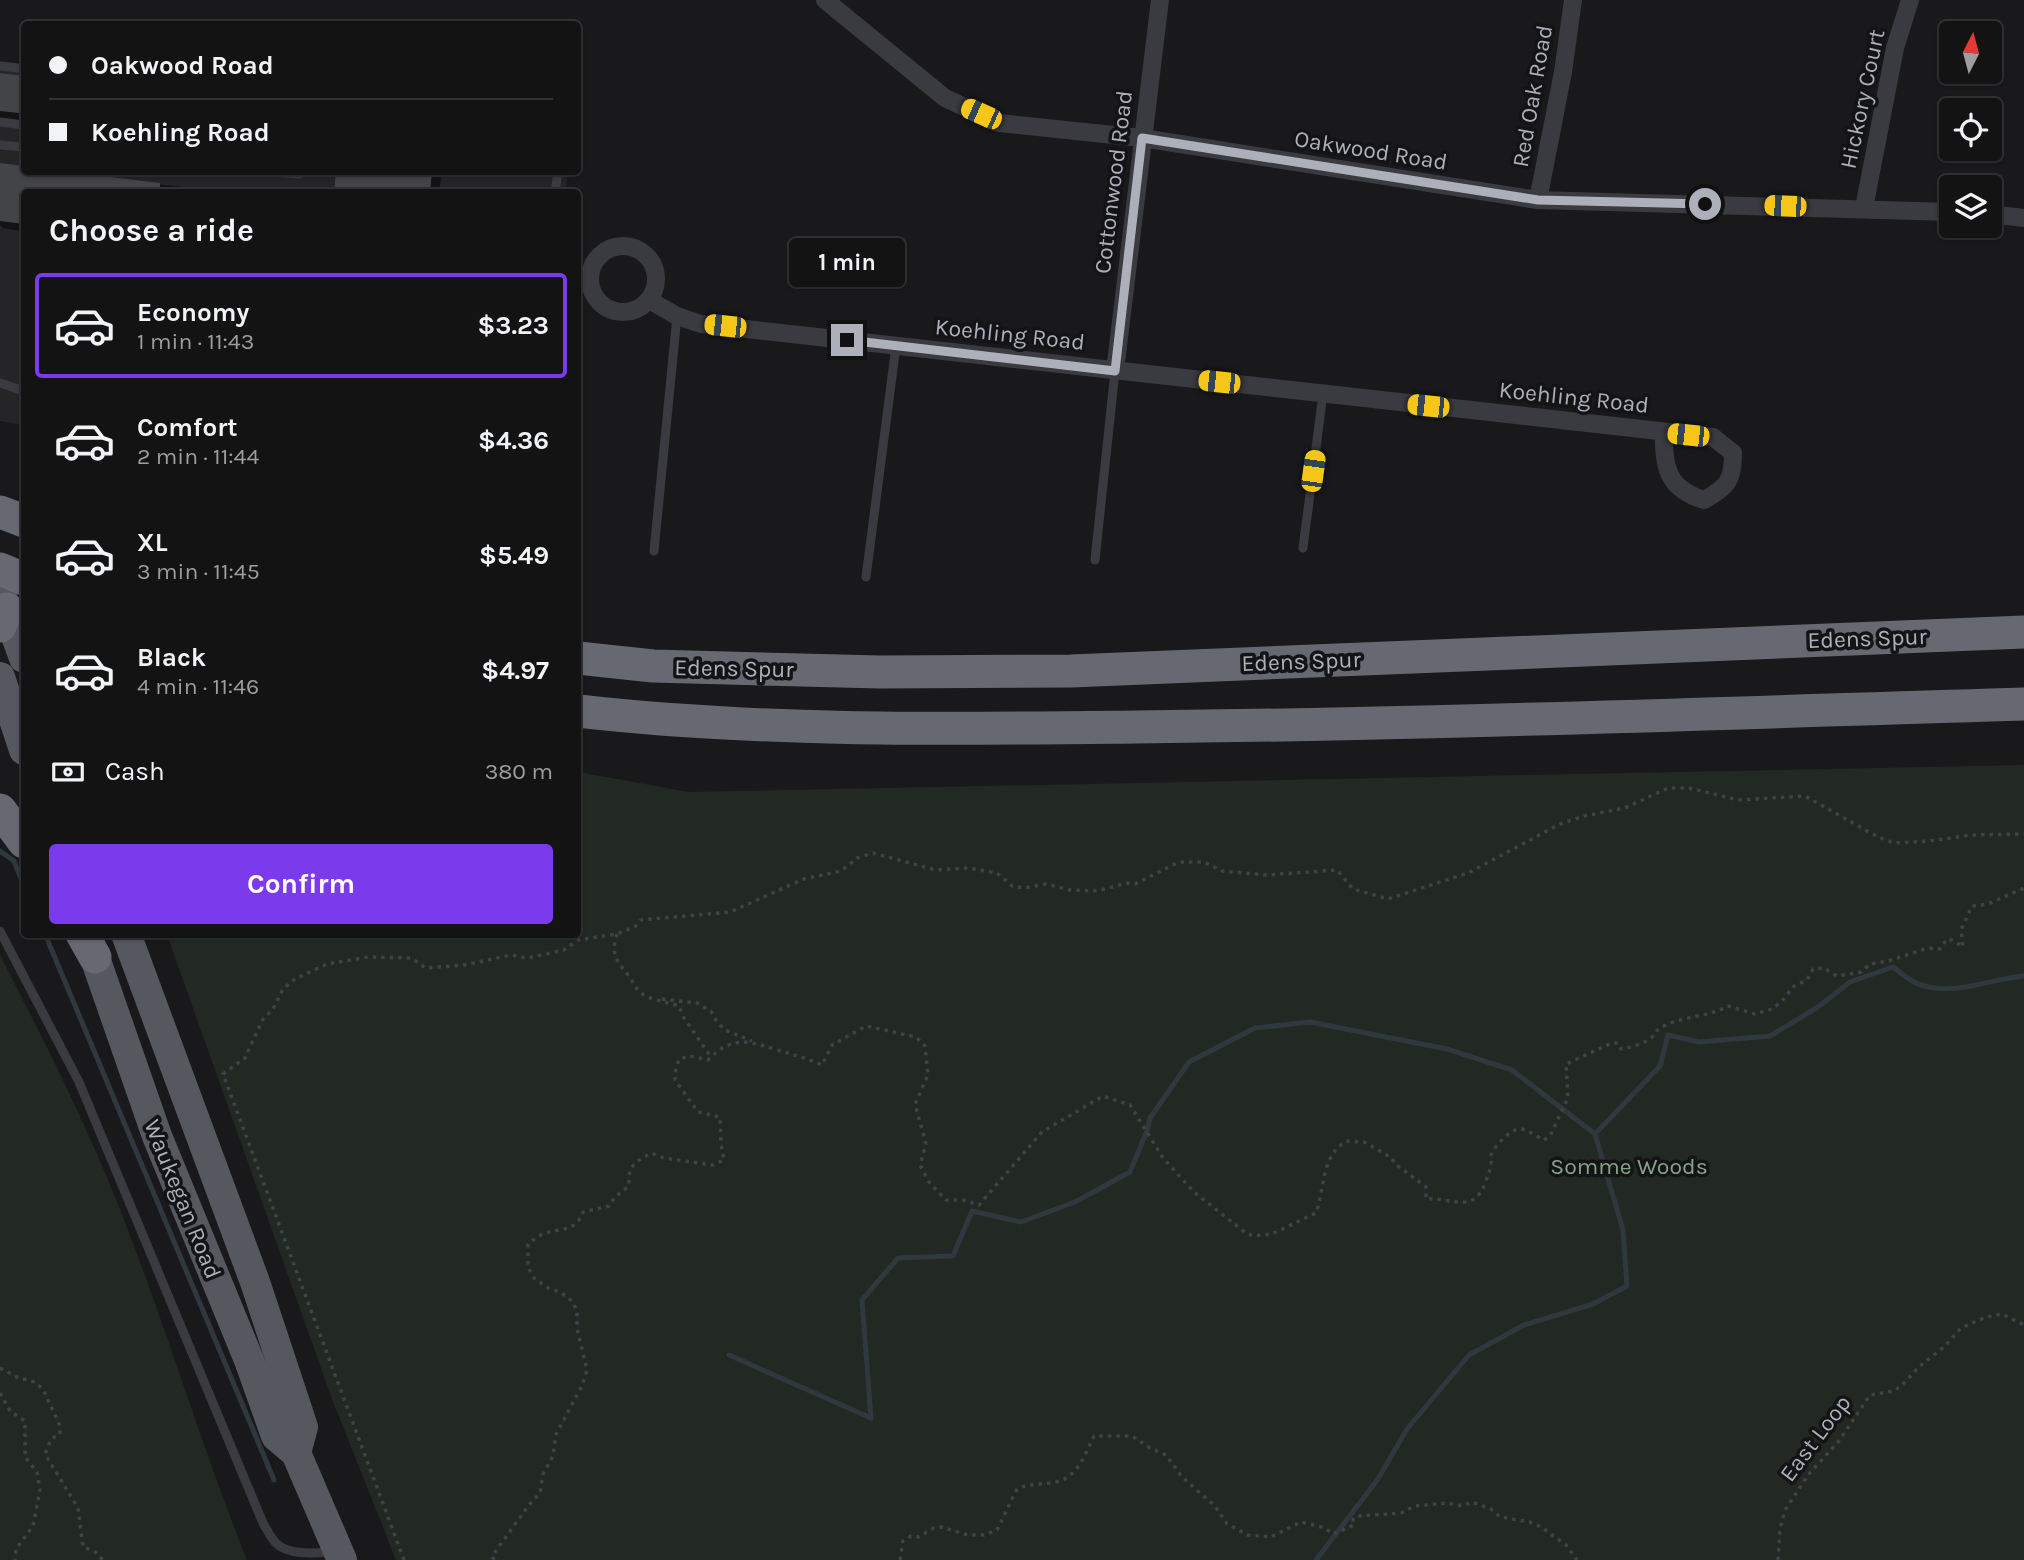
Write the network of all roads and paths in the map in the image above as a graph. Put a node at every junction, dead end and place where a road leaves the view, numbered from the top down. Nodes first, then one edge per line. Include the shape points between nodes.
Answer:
1 (825, 0) edge
2 (1160, 0) edge
3 (1573, 0) edge
4 (1910, 0) edge
5 (0, 66) edge
6 (21, 69) edge
7 (0, 122) edge
8 (21, 125) edge
9 (1142, 138) junction
10 (0, 145) edge
11 (21, 147) edge
12 (1538, 200) junction
13 (1864, 208) junction
14 (1939, 211) edge
15 (2002, 215) edge
16 (2024, 218) edge
17 (584, 277) edge
18 (649, 300) junction
19 (677, 316) junction
20 (896, 346) junction
21 (1115, 371) junction
22 (0, 383) edge
23 (21, 390) edge
24 (1323, 394) junction
25 (1664, 432) junction
26 (0, 512) edge
27 (21, 520) edge
28 (1303, 548) dead end
29 (654, 551) dead end
30 (1095, 560) dead end
31 (0, 569) edge
32 (866, 577) dead end
33 (21, 578) edge
34 (2, 609) edge
35 (2024, 632) edge
36 (21, 651) edge
37 (581, 658) edge
38 (0, 677) edge
39 (2024, 704) edge
40 (581, 711) edge
41 (21, 741) edge
42 (0, 810) edge
43 (2024, 834) edge
44 (21, 838) edge
45 (2024, 888) edge
46 (0, 932) edge
47 (617, 934) junction
48 (127, 938) edge
49 (88, 942) edge
50 (650, 998) junction
51 (753, 1042) junction
52 (711, 1057) junction
53 (2024, 1325) edge
54 (0, 1368) edge
55 (0, 1393) edge
56 (296, 1453) junction
57 (341, 1556) edge
58 (15, 1560) edge
59 (103, 1560) edge
60 (404, 1560) edge
61 (494, 1560) edge
62 (900, 1560) edge
63 (1577, 1560) edge
64 (1777, 1560) edge

1 - 9 street, Oakwood Road via 945,98 999,122
2 - 9 street, Cottonwood Road
3 - 12 street, Red Oak Road
4 - 13 street, Hickory Court via 1895,48
5 - 6 lane
7 - 8 lane
9 - 12 street, Oakwood Road
9 - 21 street, Cottonwood Road
10 - 11 lane
12 - 13 street, Oakwood Road
13 - 14 street, Oakwood Road
15 - 16 street
17 - 18 street via 599,303 608,309 631,312
17 - 18 street via 607,250 629,247 654,267 656,279
18 - 19 street, Koehling Road
19 - 20 street, Koehling Road via 701,324
19 - 29 lane
20 - 21 street, Koehling Road
20 - 32 lane
21 - 24 street, Koehling Road
21 - 30 lane
22 - 23 lane
24 - 25 street, Koehling Road
24 - 28 lane
25 - 25 street, Koehling Road via 1713,437 1733,453 1733,473 1723,490 1704,500 1684,494 1672,481 1663,454
26 - 27 highway
31 - 33 highway
34 - 36 main road
35 - 37 highway, Edens Spur via 1071,671 800,670 653,666
38 - 41 main road
39 - 40 highway via 1291,725 901,729 646,719
42 - 44 highway
43 - 47 path via 1894,843 1804,796 1738,800 1689,788 1668,788 1625,808 1560,824 1468,873 1388,899 1353,889 1337,870 1267,875 1222,871 1204,862 1179,862 1135,884 1097,891 1046,884 1012,886 997,873 968,868 936,870 873,853 841,871 804,879 730,912 641,920
45 - 51 path via 1972,906 1961,930 1963,947 1947,939 1940,949 1928,948 1837,976 1824,968 1813,969 1807,980 1765,1012 1748,1013 1728,1006 1665,1025 1650,1040 1628,1048 1612,1043 1573,1060 1566,1064 1567,1098 1550,1136 1544,1140 1516,1129 1491,1155 1482,1192 1473,1200 1426,1199 1426,1187 1383,1152 1364,1142 1346,1141 1328,1164 1316,1213 1272,1234 1253,1236 1231,1223 1194,1192 1163,1157 1130,1104 1103,1096 1042,1132 979,1205 946,1200 920,1165 926,1144 915,1104 928,1074 925,1046 916,1037 866,1026 832,1045 822,1065
46 - 57 lane via 79,1082 263,1523 277,1545 288,1550
47 - 50 path via 618,965 638,992
47 - 60 path via 578,940 551,954 496,957 464,965 426,968 411,958 368,957 327,964 283,989 262,1019 245,1058 223,1074
48 - 56 main road, Waukegan Road via 303,1427
49 - 56 main road, Waukegan Road via 157,1136 276,1436
50 - 51 path via 697,1003 711,1011 725,1030
50 - 52 path via 679,1006
51 - 52 path via 732,1044
52 - 61 path via 679,1059 676,1080 698,1112 720,1117 724,1160 713,1165 651,1153 633,1164 629,1186 609,1206 583,1212 570,1230 541,1234 528,1244 528,1267 534,1279 560,1292 577,1311 587,1370 556,1434 540,1493 492,1556
53 - 64 path, East Loop via 2002,1314 1961,1328 1894,1391 1870,1395 1785,1510
54 - 59 path via 43,1389 60,1426 60,1434 51,1439 45,1454 78,1508 83,1547
55 - 58 path via 10,1411 25,1421 25,1457 37,1472 40,1490 33,1526 16,1549
56 - 57 main road, Waukegan Road
62 - 63 path via 903,1541 934,1528 968,1535 997,1530 1017,1489 1058,1482 1082,1464 1094,1436 1100,1435 1132,1436 1166,1455 1227,1524 1248,1535 1271,1537 1301,1522 1333,1534 1354,1525 1358,1516 1472,1502 1500,1517 1541,1527 1566,1545

